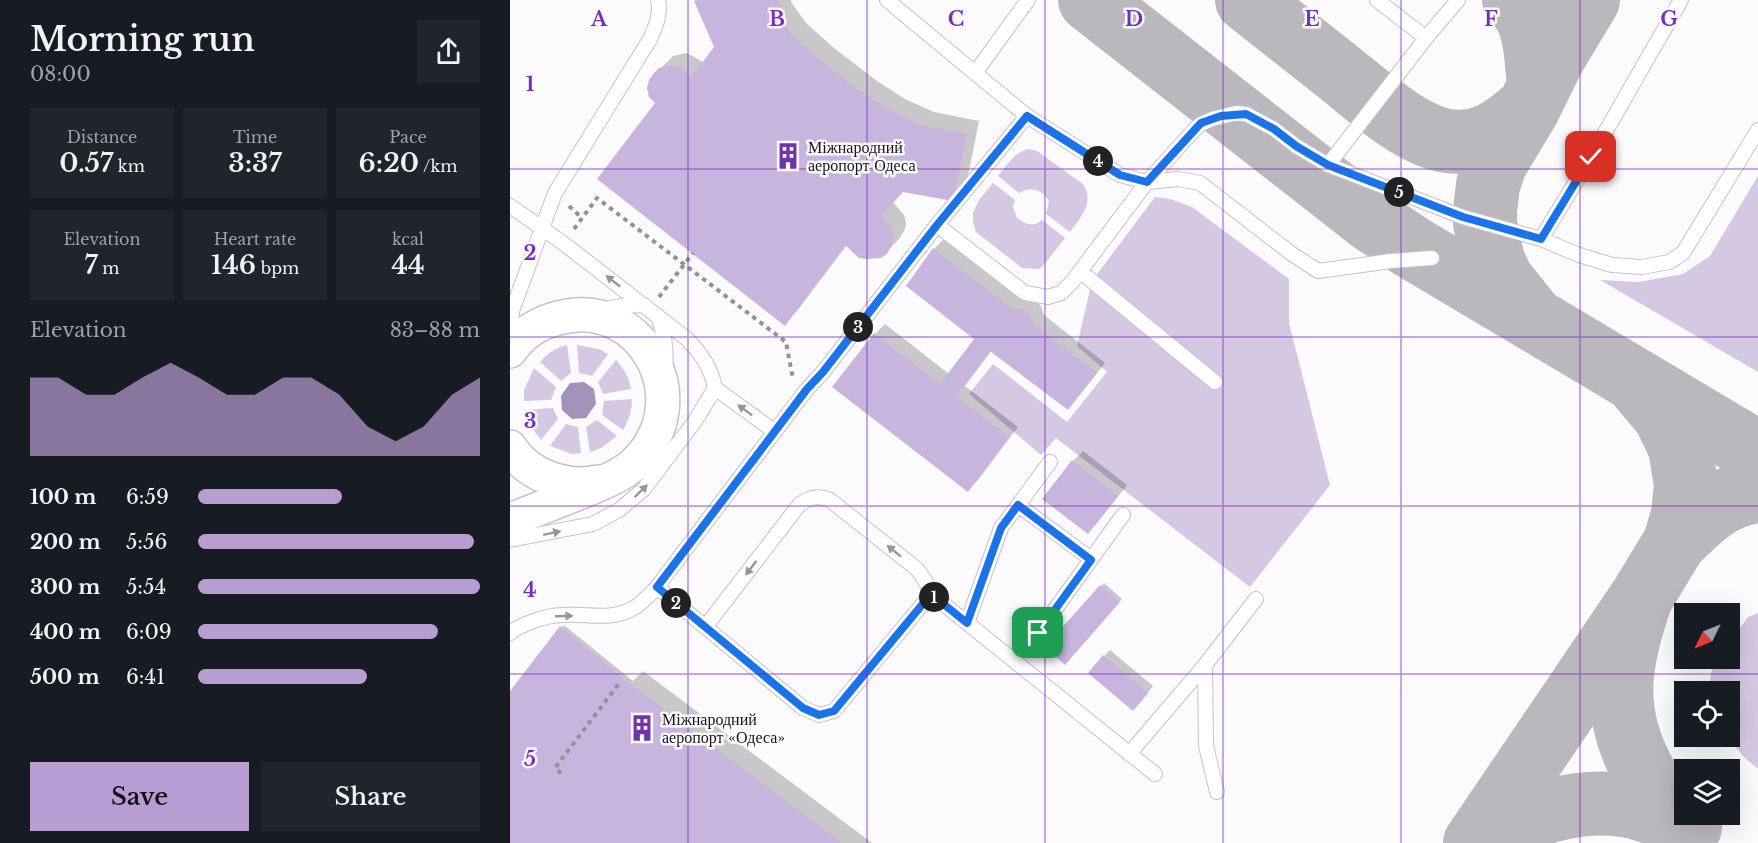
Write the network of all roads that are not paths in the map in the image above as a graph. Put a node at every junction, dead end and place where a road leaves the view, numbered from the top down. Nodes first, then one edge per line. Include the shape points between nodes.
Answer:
1 (658, 0) edge
2 (886, 0) edge
3 (1028, 0) edge
4 (1377, 0) edge
5 (1458, 0) edge
6 (1681, 0) edge
7 (1426, 38) junction
8 (975, 72) junction
9 (1027, 116) junction
10 (1758, 130) edge
11 (1328, 165) junction
12 (1147, 182) junction
13 (510, 206) edge
14 (937, 225) junction
15 (543, 228) junction
16 (1541, 239) junction
17 (1432, 258) dead end
18 (1081, 272) junction
19 (644, 305) junction
20 (568, 315) junction
21 (658, 316) junction
22 (513, 347) edge
23 (1215, 382) dead end
24 (663, 387) junction
25 (715, 388) junction
26 (775, 432) junction
27 (510, 447) edge
28 (1050, 462) dead end
29 (613, 478) junction
30 (1018, 505) junction
31 (1123, 515) dead end
32 (510, 520) edge
33 (510, 540) edge
34 (1091, 560) junction
35 (657, 587) junction
36 (931, 594) junction
37 (1256, 599) dead end
38 (967, 623) junction
39 (706, 626) junction
40 (510, 633) edge
41 (1038, 633) dead end
42 (1205, 665) junction
43 (1129, 753) junction
44 (1155, 774) dead end
45 (1217, 792) dead end

1 - 15 lane via 660,9 650,39 555,193
2 - 8 lane
3 - 8 lane
4 - 7 lane
5 - 7 lane
6 - 16 lane
7 - 11 lane
8 - 9 lane
9 - 12 lane via 1120,175
9 - 14 lane
10 - 16 lane via 1683,253 1670,262 1642,267 1612,265
11 - 12 lane via 1256,118 1236,113 1201,123
11 - 16 lane via 1463,217
12 - 17 lane via 1178,179 1200,183 1318,271
12 - 18 lane
13 - 15 lane
14 - 18 lane via 1025,293 1048,297 1061,293
14 - 26 lane
19 -> 15 lane
15 - 22 lane via 512,311
18 - 23 lane
19 - 20 lane
19 - 21 lane
20 - 22 main road via 527,332
20 - 24 main road via 608,320 630,332 647,349
21 - 24 lane via 666,345
21 - 25 lane via 703,356
24 - 29 main road via 663,411 647,450
26 -> 25 lane
33 -> 25 lane via 593,524 619,510 644,489
26 - 35 lane
27 - 29 main road via 528,467 549,478 569,483
28 - 30 lane
29 - 32 main road
30 - 34 lane
30 - 38 lane via 1001,528
31 - 34 lane
34 - 41 lane
35 - 39 lane
40 -> 35 lane via 540,618 620,614 634,608
36 - 38 lane
36 - 39 lane via 834,711 819,715 803,708
36 -> 39 lane via 917,569 830,500 819,496 799,505
37 - 42 lane
38 - 43 lane
42 - 43 lane
42 - 45 lane via 1206,746
43 - 44 lane

